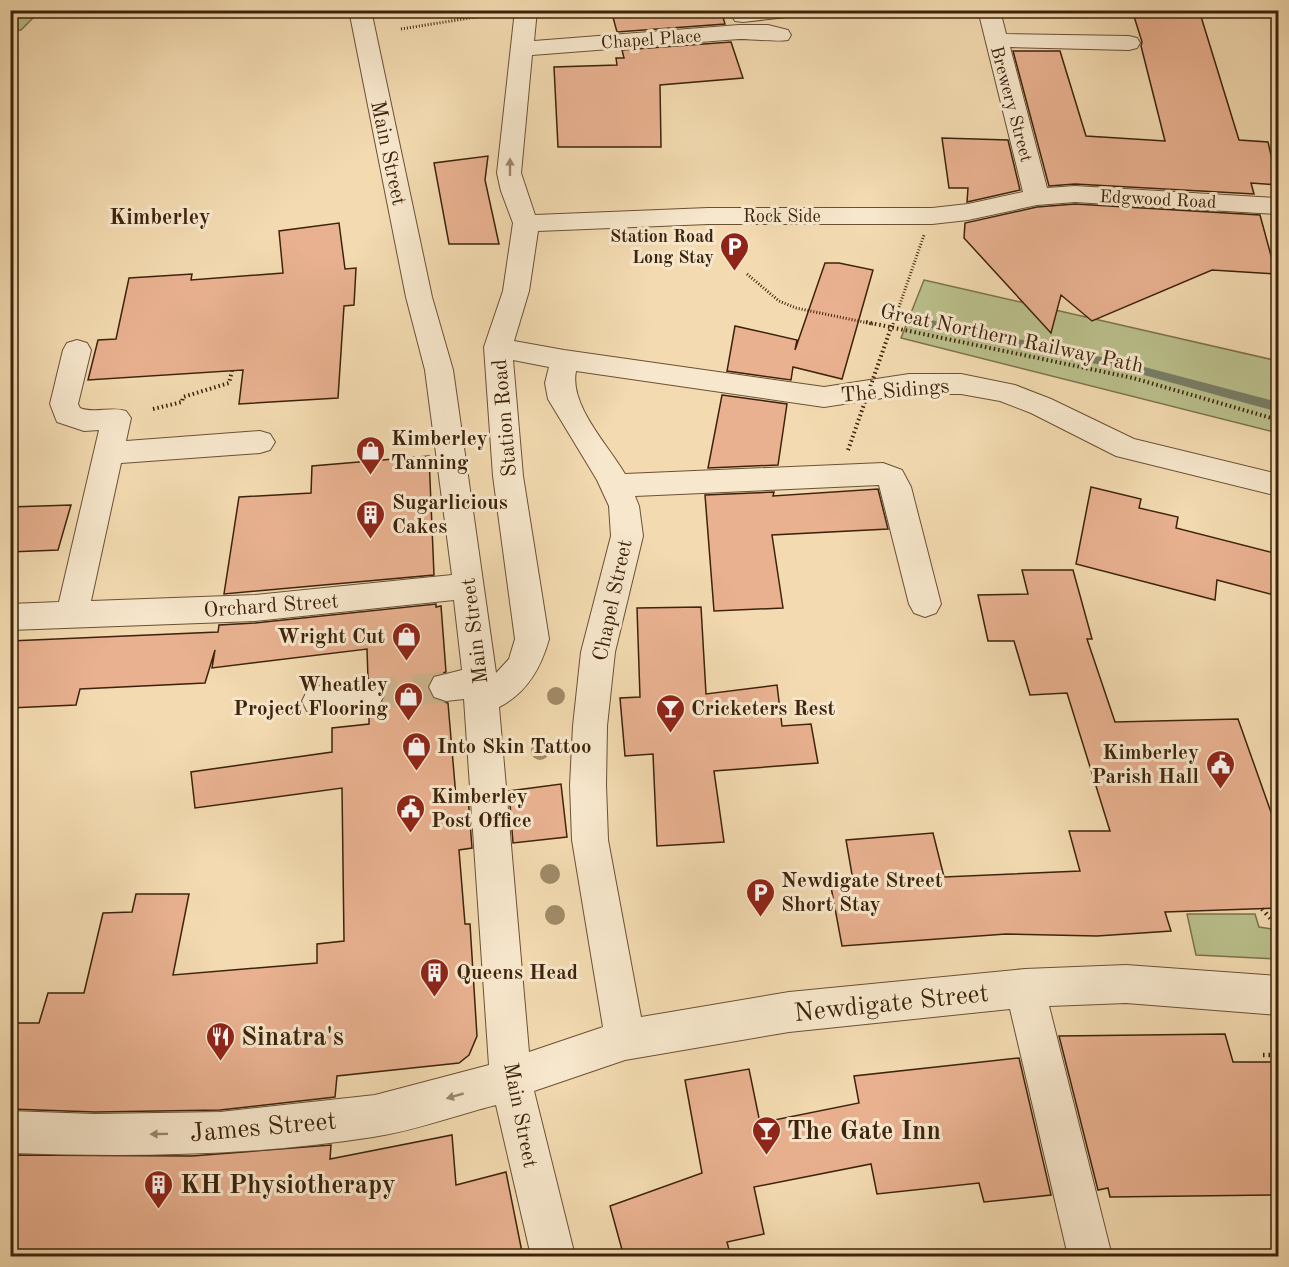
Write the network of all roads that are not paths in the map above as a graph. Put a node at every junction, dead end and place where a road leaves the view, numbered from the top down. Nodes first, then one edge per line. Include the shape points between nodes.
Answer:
1 (360, 10) edge
2 (526, 10) edge
3 (796, 10) edge
4 (988, 10) edge
5 (750, 14) edge
6 (780, 35) dead end
7 (995, 40) junction
8 (1129, 43) dead end
9 (523, 49) junction
10 (1037, 197) junction
11 (1278, 206) edge
12 (526, 223) junction
13 (498, 347) junction
14 (77, 350) dead end
15 (564, 360) junction
16 (260, 442) dead end
17 (108, 453) junction
18 (1278, 485) edge
19 (615, 486) junction
20 (469, 586) junction
21 (925, 604) dead end
22 (72, 615) junction
23 (10, 617) edge
24 (446, 687) tunnel mouth
25 (481, 691) junction
26 (367, 695) tunnel mouth
27 (319, 701) dead end
28 (1025, 988) junction
29 (1278, 995) edge
30 (626, 1040) junction
31 (512, 1080) junction
32 (10, 1132) edge
33 (553, 1257) edge
34 (1090, 1257) edge

1 - 20 street, Main Street via 419,297 439,369
2 - 9 street
3 - 5 street
4 - 7 street, Brewery Street
6 - 9 street, Chapel Place via 739,32
7 - 8 street
7 - 10 street, Brewery Street
12 -> 9 street via 509,173
10 - 11 street, Edgwood Road via 1075,194
10 - 12 street, Rock Side via 932,216 708,216
12 - 13 street, Station Road via 516,291
13 - 15 street, The Sidings
13 - 25 street, Station Road via 508,476 532,639 528,659 515,676 496,693
14 - 17 street via 64,404 67,415 84,420 116,418
15 - 18 street, The Sidings via 824,397 909,384 961,384 1041,406 1126,448
15 - 19 street, Chapel Street via 559,383 562,399
16 - 17 street
17 - 22 street
19 - 21 street via 883,474 896,486
19 - 30 street, Chapel Street via 624,506 627,536 598,652 588,785 590,840
20 - 22 street, Orchard Street via 255,609
20 - 25 street, Main Street
22 - 23 street, Orchard Street
24 - 25 street
25 - 31 street, Main Street
26 - 27 street
28 - 29 street, Newdigate Street via 1126,984
28 - 30 street, Newdigate Street via 789,1012
28 - 34 street
30 - 31 street, Newdigate Street
31 -> 32 street, James Street via 375,1116 220,1133
31 - 33 street, Main Street

